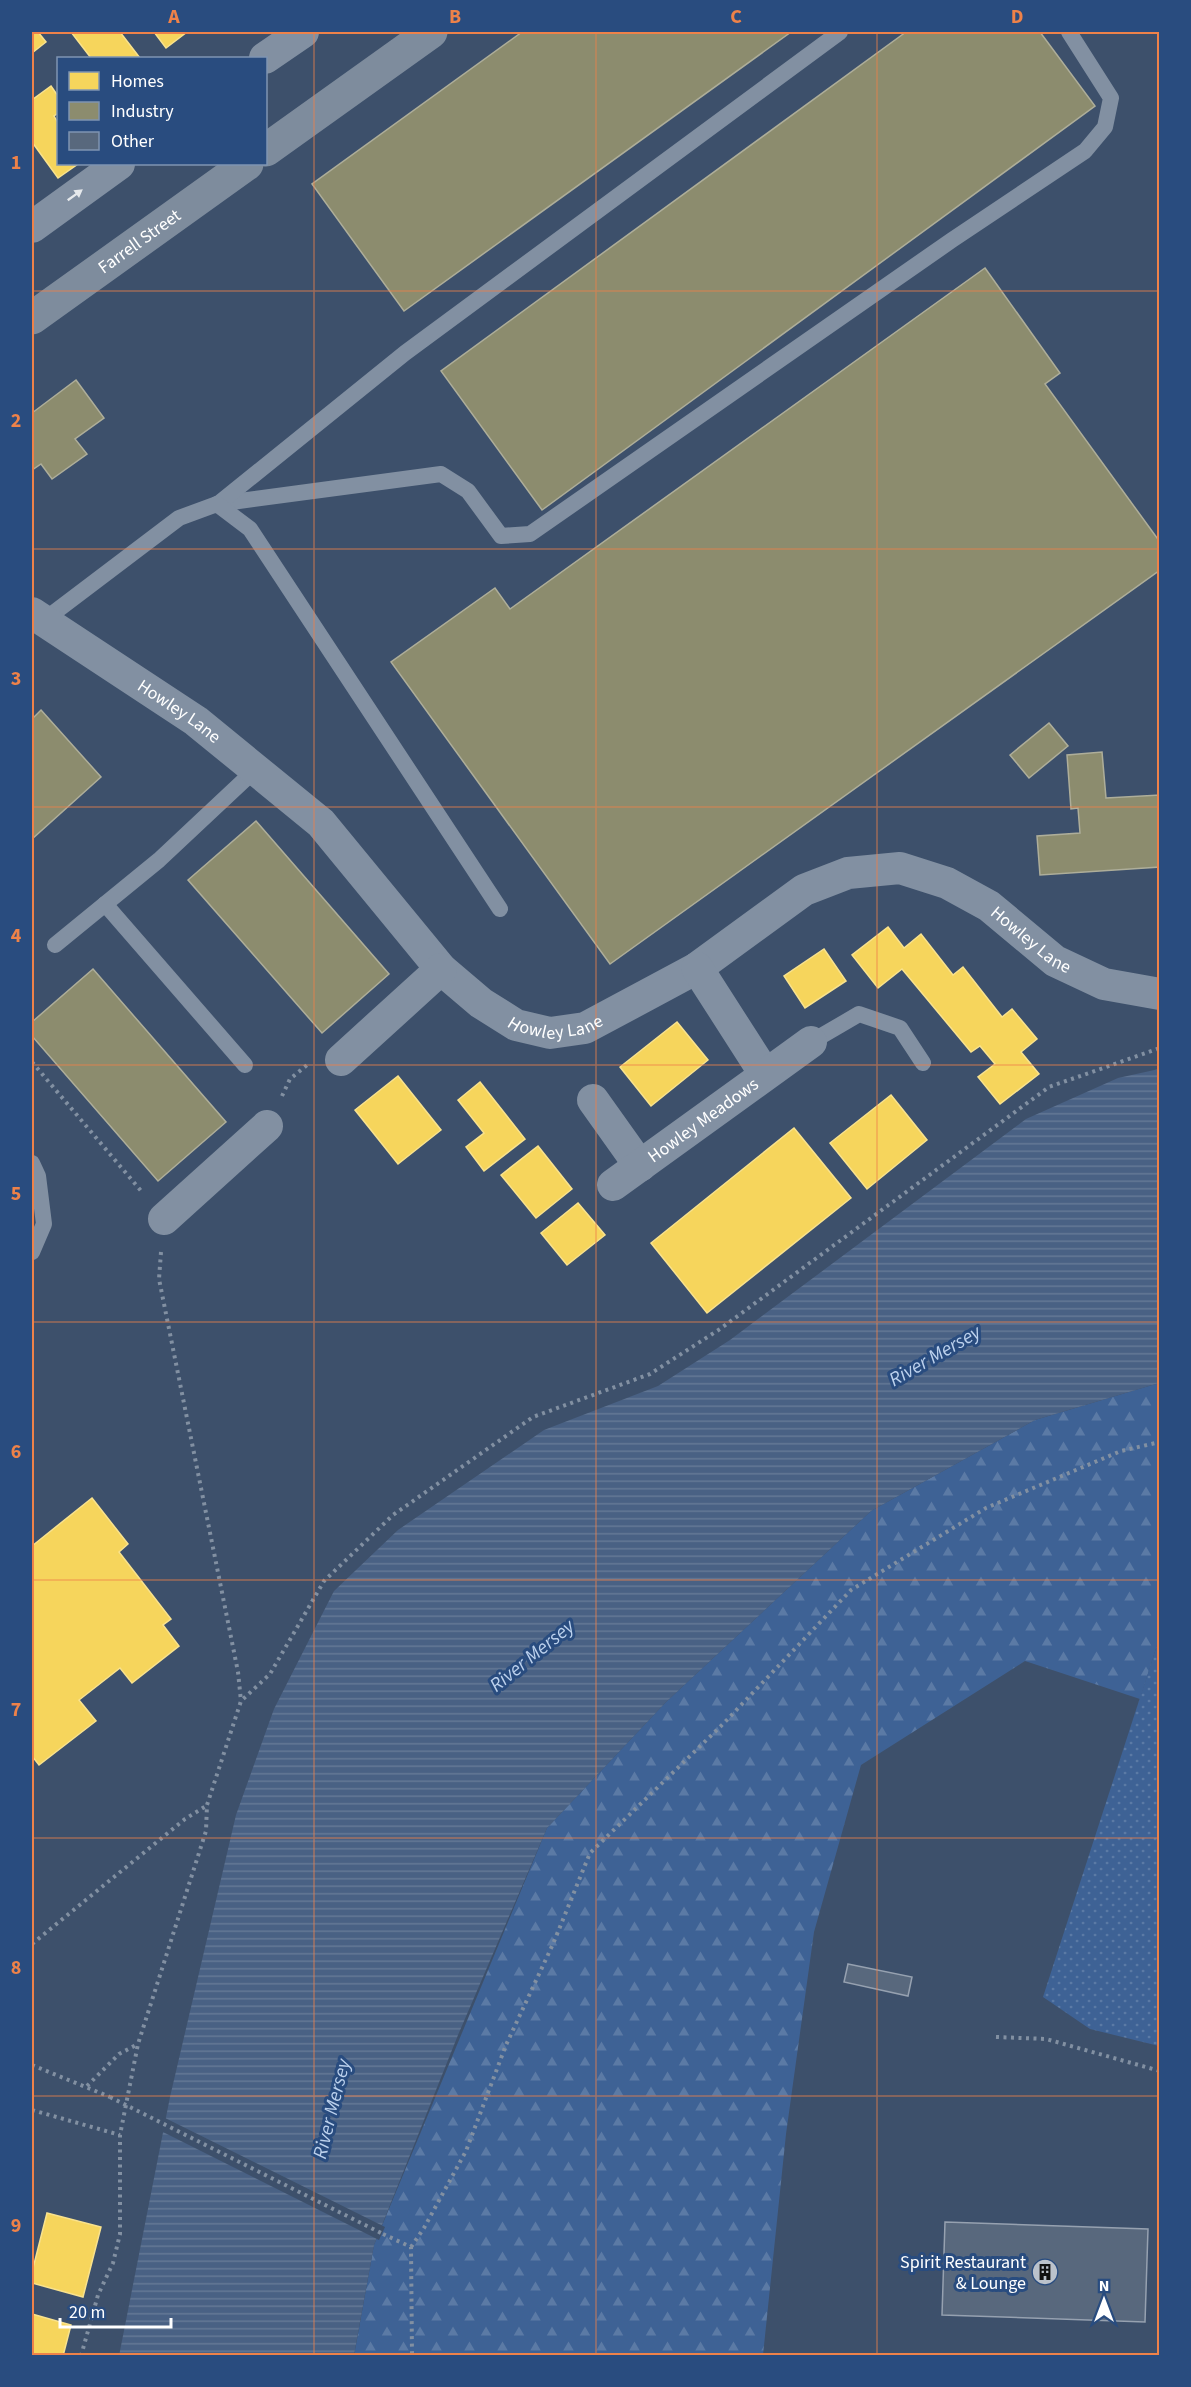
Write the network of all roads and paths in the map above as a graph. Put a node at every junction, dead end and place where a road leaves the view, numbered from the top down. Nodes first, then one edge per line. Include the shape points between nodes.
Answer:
1 (303, 32) edge
2 (431, 32) edge
3 (840, 32) edge
4 (1069, 32) edge
5 (266, 57) edge
6 (267, 149) edge
7 (118, 165) edge
8 (246, 165) edge
9 (32, 227) edge
10 (32, 318) edge
11 (217, 504) junction
12 (37, 617) edge
13 (256, 769) junction
14 (105, 904) junction
15 (500, 909) dead end
16 (55, 945) dead end
17 (696, 968) junction
18 (441, 969) junction
19 (1160, 994) edge
20 (811, 1042) joint
21 (1160, 1048) edge
22 (341, 1060) joint
23 (32, 1062) edge
24 (923, 1063) dead end
25 (245, 1065) dead end
26 (765, 1074) junction
27 (593, 1100) dead end
28 (267, 1126) joint
29 (32, 1164) edge
30 (640, 1166) junction
31 (613, 1185) dead end
32 (164, 1219) junction
33 (32, 1251) edge
34 (1160, 1442) edge
35 (241, 1701) junction
36 (207, 1805) junction
37 (32, 1944) edge
38 (996, 2037) dead end
39 (138, 2044) junction
40 (32, 2065) edge
41 (1160, 2071) edge
42 (87, 2086) junction
43 (32, 2110) edge
44 (120, 2136) junction
45 (411, 2247) junction
46 (81, 2355) edge
47 (411, 2355) edge

1 - 5 street
2 - 6 street
3 - 11 lane via 405,353
4 - 11 lane via 1111,98 1104,127 1085,151 530,534 501,536 468,491 441,474
9 -> 7 street
8 - 10 street, Farrell Street
11 - 12 lane via 179,518
11 - 15 lane via 250,529
12 - 13 street, Howley Lane via 196,721
13 - 14 lane via 159,860
13 - 18 street, Howley Lane via 321,823
14 - 16 lane
14 - 25 lane
17 - 18 street, Howley Lane via 585,1028 550,1033 516,1025 481,1003
17 - 19 street, Howley Lane via 804,890 848,873 900,867 947,883 989,906 1055,961 1104,984
17 - 26 street, Howley Meadows
18 - 22 street
20 - 24 lane via 859,1014 900,1028
20 - 26 street, Howley Meadows
21 - 35 path via 1049,1087 710,1336 650,1374 533,1417 393,1515 324,1581 270,1674
22 - 28 path via 330,1046 290,1079
23 - 32 path
26 - 30 street, Howley Meadows
27 - 30 street, Howley Meadows
28 - 32 street
29 - 33 lane via 38,1176 44,1224
30 - 31 street, Howley Meadows
32 - 35 path via 159,1279
34 - 45 path via 1121,1451 986,1508 851,1590 723,1724 591,1852 554,1944 506,2045 466,2151
35 - 36 path
36 - 37 path
36 - 39 path via 206,1831
38 - 41 path via 1046,2039
39 - 42 path via 119,2054
39 - 44 path
40 - 42 path
42 - 45 path, bridge
43 - 44 path
44 - 46 path via 120,2234
45 - 47 path

